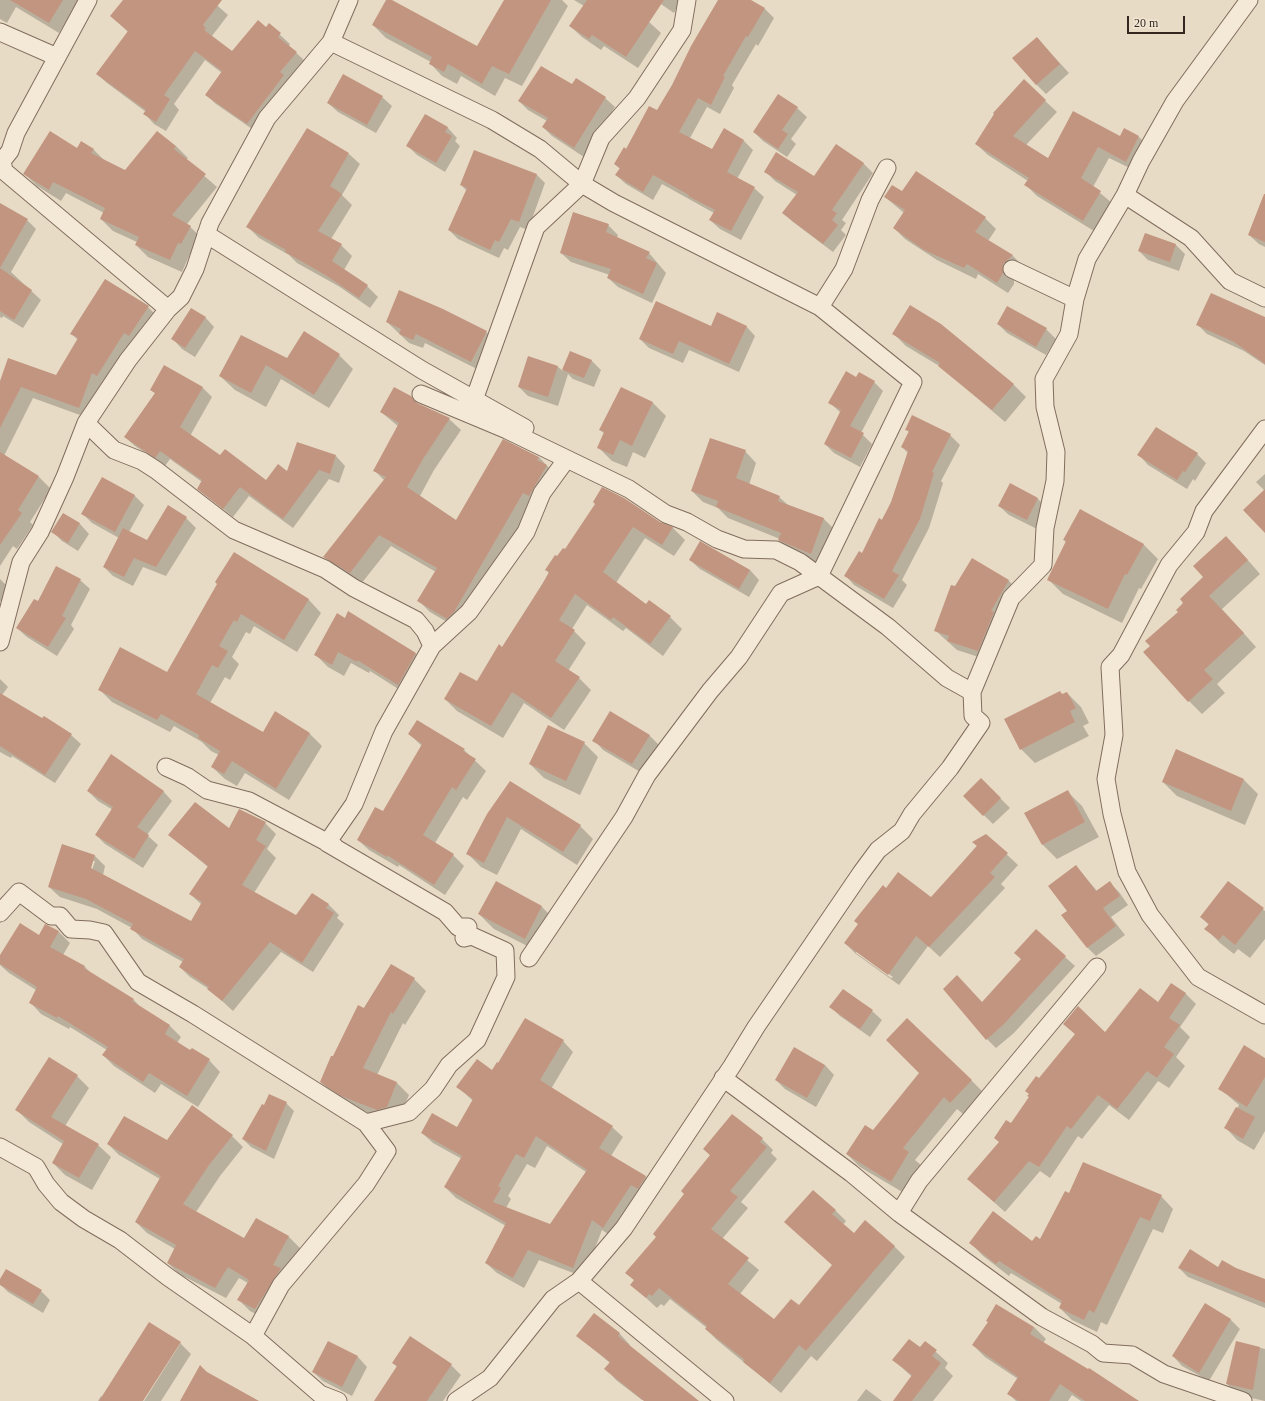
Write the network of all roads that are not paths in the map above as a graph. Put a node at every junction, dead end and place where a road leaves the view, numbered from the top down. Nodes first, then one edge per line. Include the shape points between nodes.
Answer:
1 (88, 0) edge
2 (349, 0) edge
3 (688, 0) edge
4 (1249, 0) edge
5 (0, 32) edge
6 (331, 42) junction
7 (57, 57) junction
8 (887, 168) dead end
9 (2, 173) edge
10 (582, 184) junction
11 (1125, 195) junction
12 (206, 234) junction
13 (1012, 270) dead end
14 (1265, 298) edge
15 (1075, 299) junction
16 (820, 307) junction
17 (168, 309) junction
18 (420, 394) dead end
19 (474, 400) junction
20 (86, 423) junction
21 (1265, 429) edge
22 (566, 455) junction
23 (819, 576) junction
24 (0, 642) edge
25 (432, 646) junction
26 (972, 692) junction
27 (166, 767) dead end
28 (327, 843) junction
29 (0, 913) edge
30 (529, 958) dead end
31 (1097, 967) dead end
32 (1265, 1015) edge
33 (723, 1078) junction
34 (366, 1123) junction
35 (0, 1147) edge
36 (899, 1213) junction
37 (579, 1281) junction
38 (253, 1336) junction
39 (338, 1401) edge
40 (456, 1401) edge
41 (725, 1401) edge
42 (1243, 1401) edge

1 - 7 street
2 - 6 street
3 - 10 street via 682,30 636,98 601,138
4 - 11 street via 1175,101
5 - 7 street
6 - 10 street via 492,120 540,149
6 - 12 street via 267,118
7 - 9 street via 16,132 10,151 2,161
8 - 16 street via 870,200 844,269
9 - 17 street
10 - 16 street via 614,203
10 - 19 street via 536,227
11 - 14 street via 1191,238 1230,281
11 - 15 street via 1087,258
12 - 17 street via 195,270 181,297
12 - 19 street via 321,308
13 - 15 street
15 - 26 street via 1069,334 1044,379 1045,407 1056,452 1055,482 1045,528 1043,566 1011,598
16 - 23 street via 913,382
17 - 20 street via 128,360
18 - 22 street
19 - 22 street
20 - 24 street via 40,532 21,562
20 - 25 street via 114,450 142,461 156,470 234,530 325,569 354,588 416,620
21 - 32 street via 1204,511 1196,532 1169,564 1121,655 1110,668 1114,736 1106,779 1127,872 1150,915 1198,977
22 - 23 street via 629,489 666,514 718,539 744,549 776,550 800,562
22 - 25 street via 542,493 526,532 469,612
23 - 26 street via 888,627 947,678
23 - 30 street via 782,593 739,657 647,775 624,817
25 - 28 street via 384,731 354,804
26 - 33 street via 973,716 981,723 902,831 878,850 861,873
27 - 28 street via 188,776 207,790 249,801 334,846
28 - 34 street via 446,912 458,927 468,927 464,938 472,936 505,951 506,977 477,1040 449,1066 433,1089 409,1112
29 - 34 street via 19,892 51,916 60,916 71,929 104,933 138,982
31 - 36 street via 919,1181
33 - 36 street via 851,1173
33 - 37 street via 624,1228
34 - 38 street via 387,1151 366,1184 281,1285
35 - 38 street via 36,1167 61,1202 78,1215 120,1240
36 - 42 street via 1042,1317 1103,1352 1132,1355 1164,1374
37 - 40 street via 553,1299 490,1378
37 - 41 street
38 - 39 street via 320,1394

